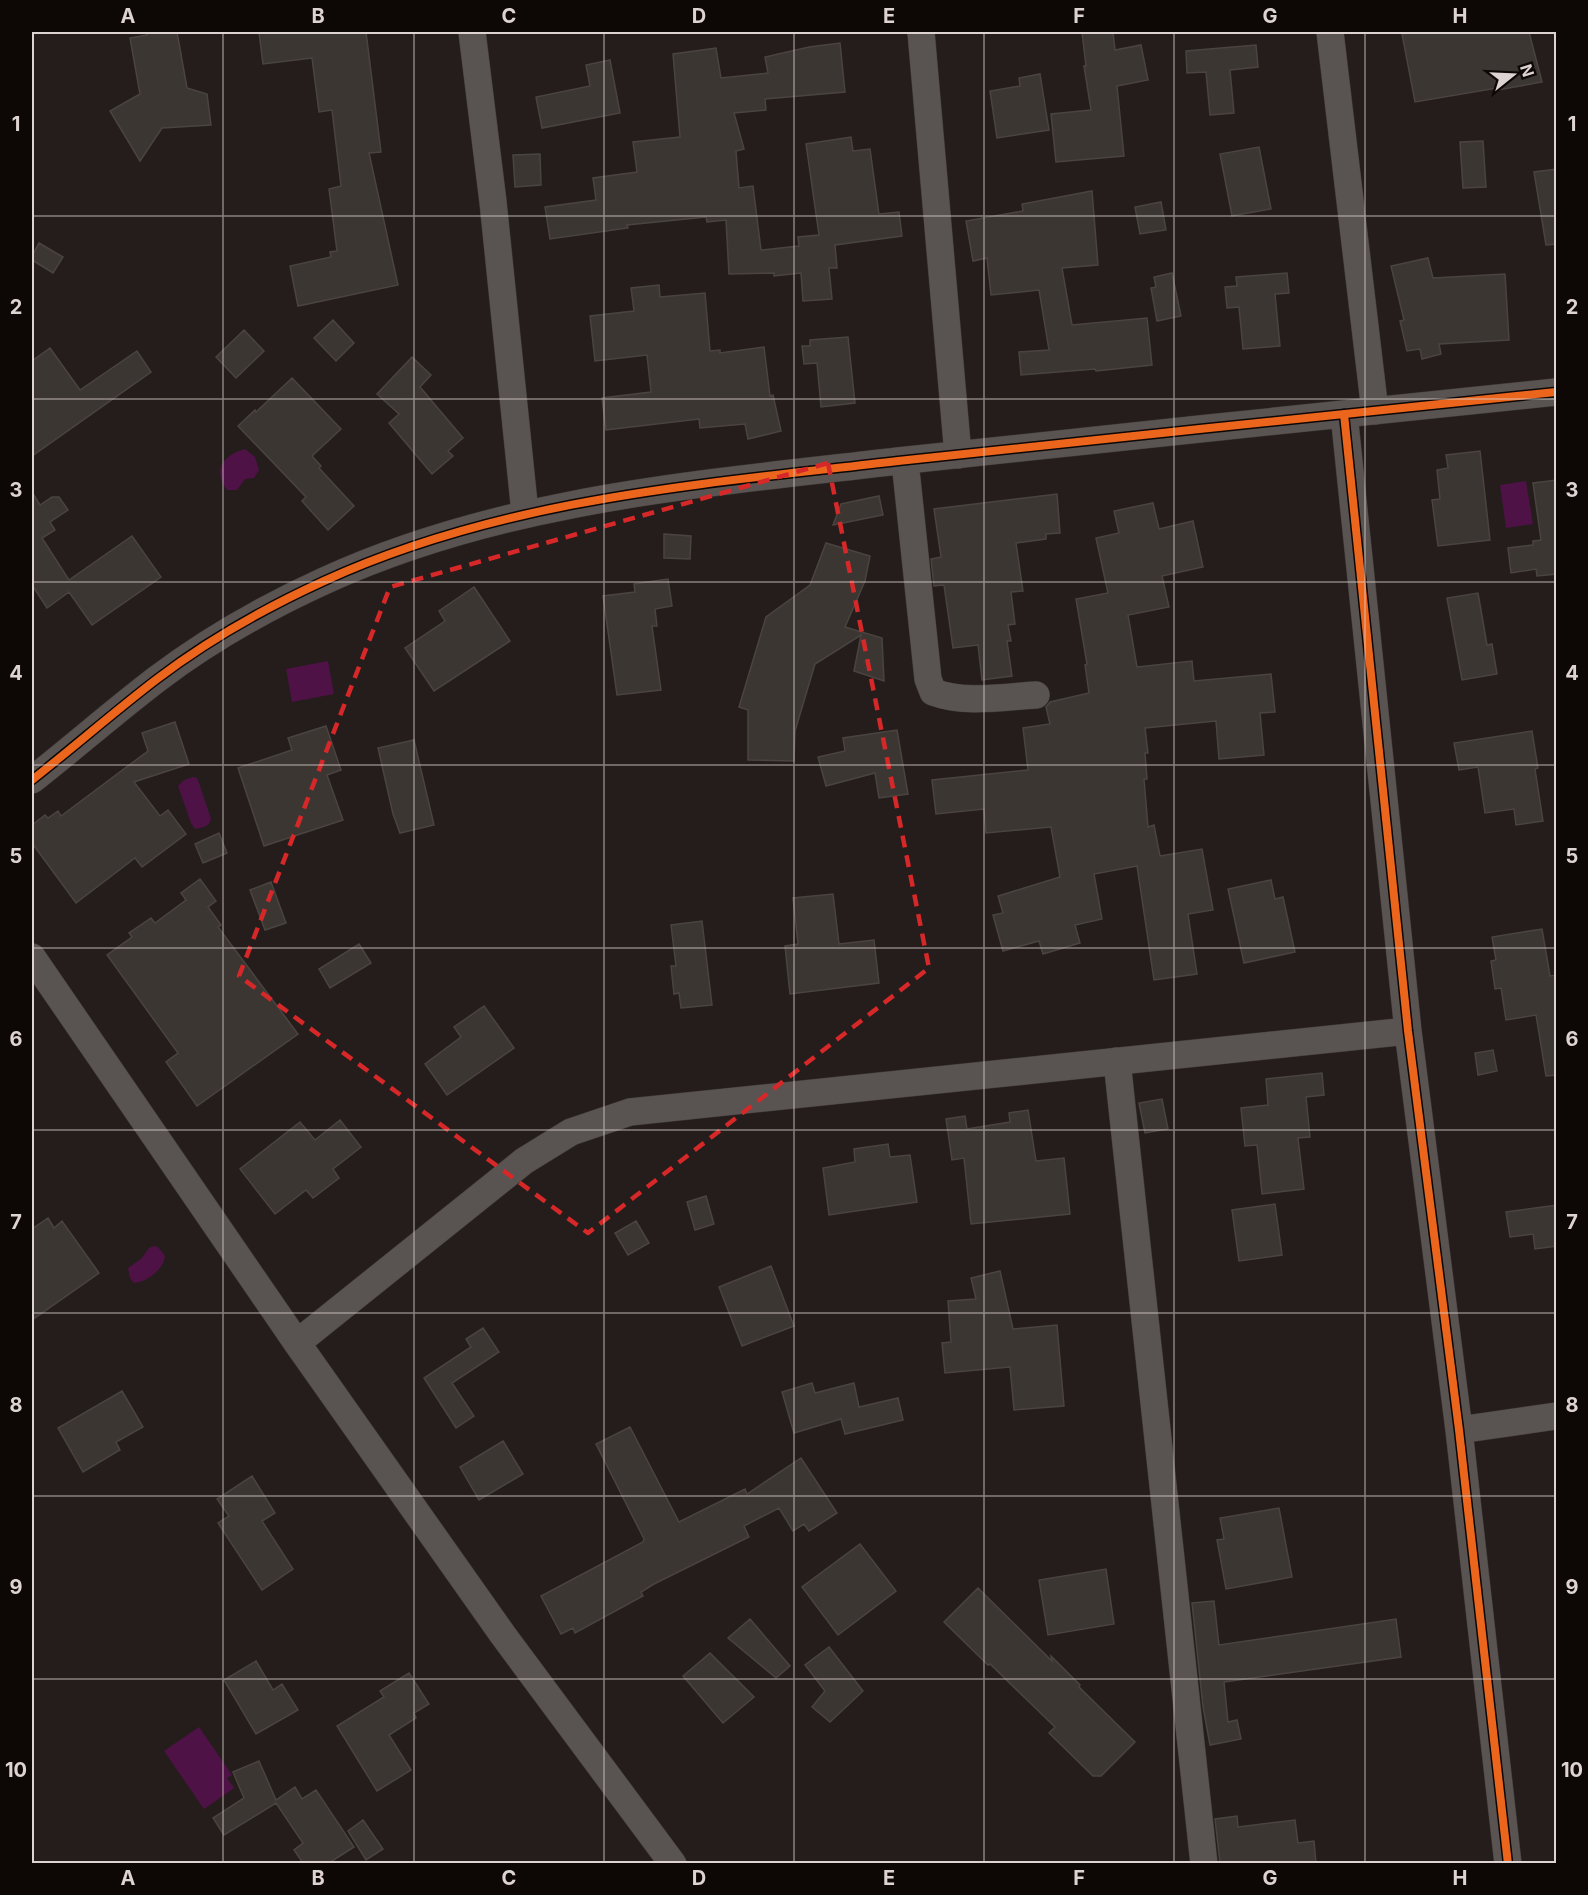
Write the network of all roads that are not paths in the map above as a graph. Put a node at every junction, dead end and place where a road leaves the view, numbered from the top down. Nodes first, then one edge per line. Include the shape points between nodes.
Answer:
1 (472, 32) edge
2 (921, 32) edge
3 (1330, 32) edge
4 (1557, 392) edge
5 (1375, 411) junction
6 (1344, 414) junction
7 (958, 455) junction
8 (905, 461) junction
9 (525, 513) junction
10 (1036, 695) dead end
11 (32, 780) edge
12 (32, 957) edge
13 (1408, 1031) junction
14 (1117, 1061) junction
15 (297, 1343) junction
16 (1557, 1416) edge
17 (1459, 1430) junction
18 (673, 1863) edge
19 (1204, 1863) edge
20 (1508, 1863) edge

1 - 9 street
2 - 7 street
3 - 5 street
4 - 5 street
5 - 6 street
6 - 7 street
6 - 13 street
7 - 8 street
8 - 9 street via 651,491
8 - 10 street via 928,679 933,692 948,698
9 - 11 street via 457,530 385,555 322,581 235,627 159,677
12 - 15 street
13 - 14 street
13 - 17 street
14 - 15 street via 630,1112 571,1132 524,1161
14 - 19 street
15 - 18 street via 502,1635
16 - 17 street
17 - 20 street

